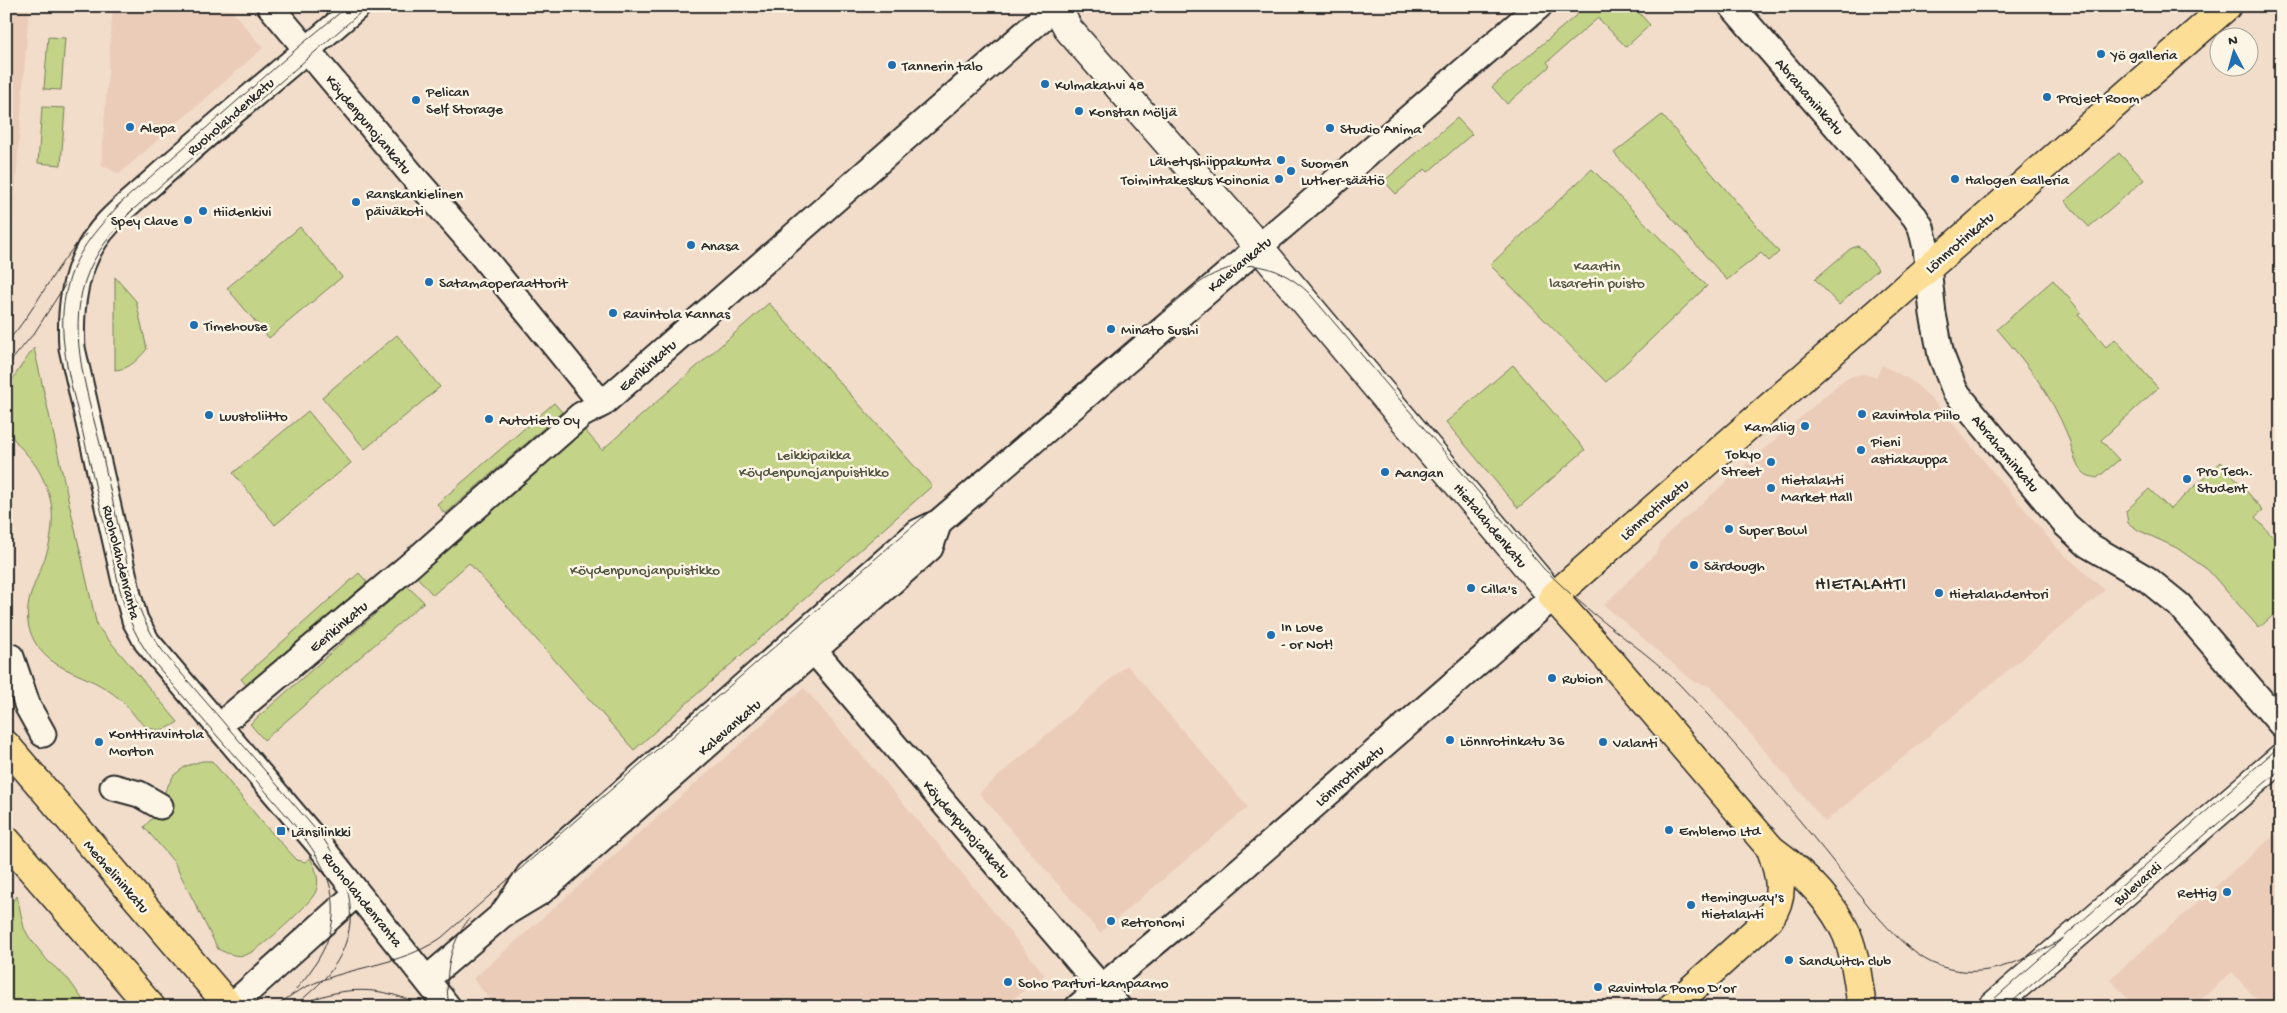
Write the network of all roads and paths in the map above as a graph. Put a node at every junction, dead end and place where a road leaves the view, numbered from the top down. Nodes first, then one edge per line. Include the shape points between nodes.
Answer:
1 (270, 6) edge
2 (358, 6) edge
3 (1056, 6) edge
4 (1539, 6) edge
5 (1732, 6) edge
6 (2227, 6) edge
7 (306, 49) junction
8 (104, 228) joint
9 (1259, 247) junction
10 (1930, 268) junction
11 (602, 404) junction
12 (939, 522) junction
13 (1553, 597) junction
14 (815, 652) junction
15 (11, 657) dead end
16 (232, 715) dead end
17 (2281, 724) edge
18 (43, 734) dead end
19 (6, 745) edge
20 (2281, 758) edge
21 (113, 787) dead end
22 (160, 806) dead end
23 (15, 849) edge
24 (1771, 849) junction
25 (357, 893) junction
26 (502, 915) junction
27 (427, 979) junction
28 (1102, 987) junction
29 (151, 1007) edge
30 (230, 1007) edge
31 (448, 1007) edge
32 (1078, 1007) edge
33 (1118, 1007) edge
34 (1672, 1007) edge
35 (1862, 1007) edge
36 (1992, 1007) edge

1 - 7 street, Köydenpunojankatu
2 - 7 street, Ruoholahdenkatu
3 - 9 main road, Hietalahdenkatu via 1068,30
3 - 11 street, Eerikinkatu
4 - 9 street, Kalevankatu
5 - 10 street, Abrahaminkatu via 1900,199 1921,227
6 - 10 main road, Lönnrotinkatu
7 - 8 street, Ruoholahdenkatu
7 - 11 street, Köydenpunojankatu via 475,247
8 - 25 street, Ruoholahdenranta via 86,255 80,272 70,322 72,348 136,620 160,659
9 - 12 street, Kalevankatu
9 - 13 main road, Hietalahdenkatu
10 - 13 main road, Lönnrotinkatu
10 - 17 street, Abrahaminkatu via 1935,326 1954,391 2066,525 2088,545 2146,579 2179,605
11 - 16 street, Eerikinkatu via 581,415
12 - 14 street, Kalevankatu via 930,548
12 - 26 street, Kalevankatu via 918,532 528,875
13 - 24 main road, Hietalahdenkatu
13 - 28 street, Lönnrotinkatu
14 - 26 street, Kalevankatu via 542,890
14 - 28 street, Köydenpunojankatu
15 - 18 street via 28,707
19 - 30 main road, Mechelininkatu
20 - 36 main road, Bulevardi
21 - 22 street via 139,794
23 - 29 main road
24 - 34 main road via 1781,882 1776,909
24 - 35 main road, Hietalahdenkatu via 1799,870 1839,919 1852,950
25 - 27 street, Ruoholahdenranta
25 - 30 street
26 - 27 street, Kalevankatu
27 - 31 street, Ruoholahdenranta
28 - 32 street, Lönnrotinkatu
28 - 33 street, Köydenpunojankatu

